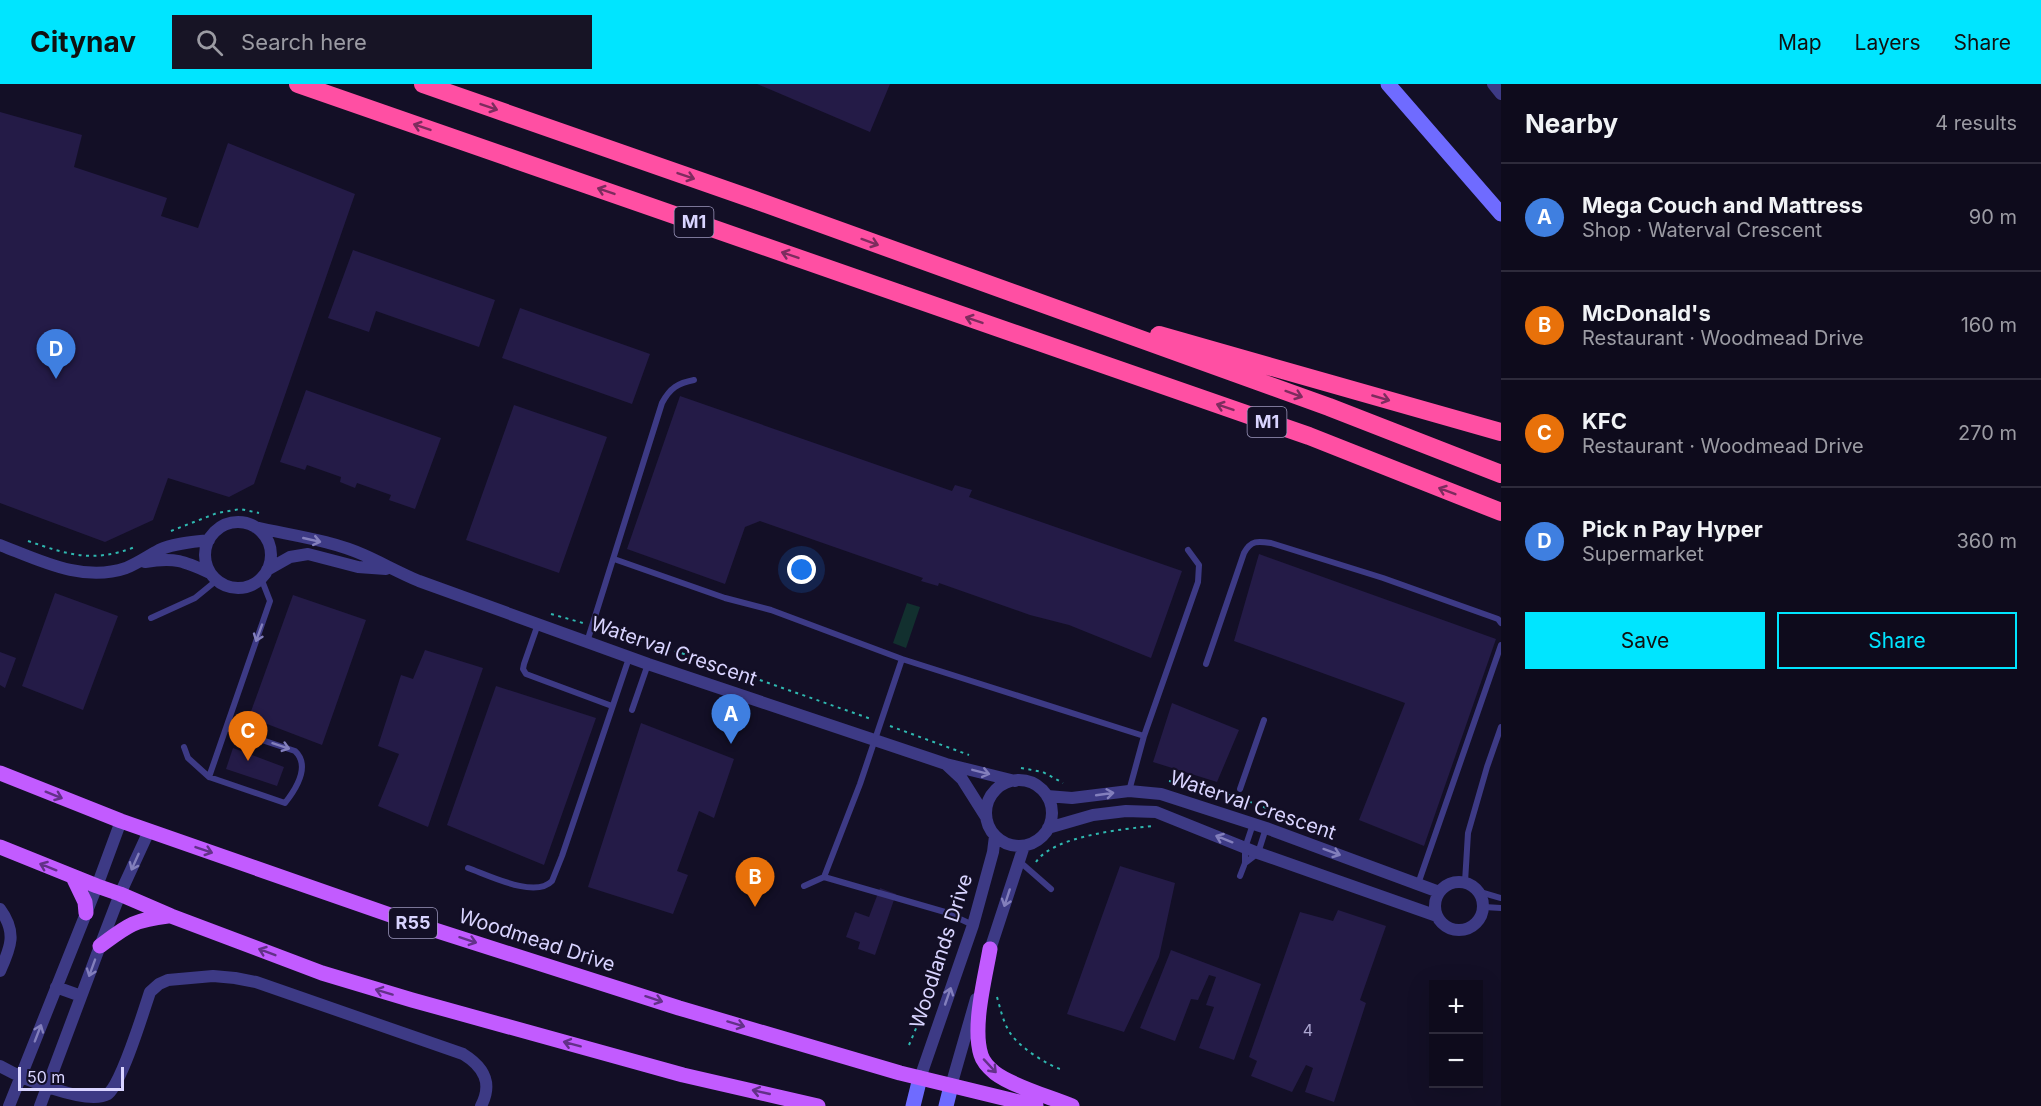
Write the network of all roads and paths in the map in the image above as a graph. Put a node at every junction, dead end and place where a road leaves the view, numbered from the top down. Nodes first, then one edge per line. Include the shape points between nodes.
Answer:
1 (286, 84) edge
2 (298, 84) edge
3 (423, 84) edge
4 (1388, 84) edge
5 (1493, 84) edge
6 (1501, 94) edge
7 (358, 105) junction
8 (1501, 214) edge
9 (1041, 304) junction
10 (694, 380) dead end
11 (1501, 432) edge
12 (1501, 474) edge
13 (1501, 512) edge
14 (255, 527) junction
15 (209, 540) junction
16 (0, 545) edge
17 (1188, 550) dead end
18 (614, 559) junction
19 (138, 563) junction
20 (390, 569) junction
21 (264, 574) junction
22 (214, 577) junction
23 (151, 618) dead end
24 (538, 623) junction
25 (1501, 623) edge
26 (586, 642) junction
27 (1501, 645) edge
28 (629, 657) junction
29 (902, 658) junction
30 (648, 664) junction
31 (1206, 664) dead end
32 (612, 706) junction
33 (632, 710) dead end
34 (1264, 720) dead end
35 (1501, 727) edge
36 (226, 728) junction
37 (1144, 736) junction
38 (876, 739) junction
39 (184, 747) dead end
40 (946, 764) junction
41 (0, 773) edge
42 (209, 777) junction
43 (1015, 781) junction
44 (1240, 789) dead end
45 (1129, 791) junction
46 (1047, 796) junction
47 (986, 817) junction
48 (121, 821) junction
49 (1253, 824) junction
50 (1153, 826) dead end
51 (1048, 828) junction
52 (1266, 828) junction
53 (149, 831) junction
54 (995, 836) junction
55 (1023, 846) junction
56 (0, 847) edge
57 (1245, 848) junction
58 (1258, 853) junction
59 (1019, 861) junction
60 (1245, 863) junction
61 (468, 868) dead end
62 (1031, 870) junction
63 (1240, 876) dead end
64 (73, 877) junction
65 (824, 877) junction
66 (1465, 882) junction
67 (1418, 884) junction
68 (804, 885) dead end
69 (97, 886) junction
70 (1051, 889) dead end
71 (1439, 892) junction
72 (1480, 892) junction
73 (120, 894) junction
74 (1501, 898) edge
75 (1484, 907) junction
76 (1501, 908) edge
77 (0, 909) edge
78 (86, 913) junction
79 (171, 916) junction
80 (1437, 916) junction
81 (973, 925) junction
82 (952, 942) dead end
83 (100, 946) junction
84 (990, 949) junction
85 (0, 971) edge
86 (56, 987) junction
87 (993, 988) dead end
88 (81, 996) junction
89 (909, 1045) dead end
90 (0, 1066) edge
91 (1060, 1069) dead end
92 (21, 1078) junction
93 (920, 1078) junction
94 (951, 1086) junction
95 (47, 1089) junction
96 (799, 1103) edge
97 (9, 1106) edge
98 (40, 1106) edge
99 (481, 1106) edge
100 (818, 1106) edge
101 (913, 1106) edge
102 (946, 1106) edge
103 (1036, 1106) edge
104 (1072, 1106) edge

1 - 7 highway
2 - 7 highway, M1
3 -> 9 highway, M1
4 - 8 main road
5 - 6 street
13 -> 7 highway, M1 via 1299,433
9 -> 11 highway
9 -> 12 highway, M1 via 1329,406
10 - 18 lane via 672,387 662,403
14 - 15 street via 227,524
14 -> 20 street, Waterval Crescent via 363,554
14 - 21 street via 268,541 270,560
15 - 19 street via 171,546
15 - 22 street via 206,564
16 - 19 street via 77,571 107,572
17 - 37 lane via 1199,565 1198,582
18 - 26 lane
18 - 29 lane
19 - 22 street via 179,560
20 - 21 street, Waterval Crescent via 358,567 308,554 290,557
20 - 24 street, Waterval Crescent
21 - 22 street via 244,587 225,585
21 -> 36 lane via 270,601
22 - 23 lane via 195,597
24 - 26 street, Waterval Crescent
24 - 32 lane via 524,664 526,674
25 - 31 lane via 1383,578 1259,541 1252,542 1244,553
26 - 28 street, Waterval Crescent
27 - 67 lane
28 - 30 street, Waterval Crescent
28 - 32 lane
29 - 37 lane
29 - 38 lane
30 - 33 lane
30 - 38 street, Waterval Crescent
32 - 61 lane via 549,885 519,887
34 - 44 lane
35 - 66 lane via 1468,833
36 - 42 lane
36 -> 42 lane via 299,754 299,783 285,803
37 - 45 lane
38 - 40 street, Waterval Crescent
38 - 65 lane
39 - 42 lane via 188,758
40 -> 43 street, Waterval Crescent
40 - 47 street, Waterval Crescent via 962,779
41 -> 48 main road, Woodmead Drive / R55
43 - 46 street via 1030,782
43 - 47 street via 991,796
46 -> 45 street, Waterval Crescent via 1072,798
45 - 49 street, Waterval Crescent via 1161,794
46 - 51 street via 1052,818
47 - 54 street
48 - 53 main road, Woodmead Drive / R55
48 - 69 street
49 - 52 street, Waterval Crescent
49 - 57 lane
50 - 62 path via 1061,843 1040,857
51 - 55 street via 1034,843
57 -> 51 street, Waterval Crescent via 1156,812 1093,815
52 - 58 lane
52 -> 67 street, Waterval Crescent
53 -> 73 street
53 -> 93 main road, Woodmead Drive / R55 via 416,924 679,1008
54 - 55 street via 1013,846
54 - 81 street, Woodlands Drive
55 - 59 street
64 -> 56 main road
57 - 58 street, Waterval Crescent
57 - 60 lane
58 - 60 lane
58 - 80 street, Waterval Crescent
59 - 62 lane
59 -> 84 street
60 - 63 lane
62 - 70 lane
64 - 69 main road
64 - 78 main road
65 - 68 lane
65 - 81 lane via 945,912
66 - 71 street via 1451,883
66 - 72 street
67 - 71 street, Waterval Crescent
69 - 73 main road
69 - 78 street
71 - 80 street
72 - 74 lane
72 - 75 street
73 - 79 main road
73 - 83 street
75 - 76 lane
75 - 80 street via 1477,923 1462,930 1444,926
77 - 85 street via 11,937
78 - 86 street
79 - 83 main road via 134,922
96 -> 79 main road via 412,1000 322,973
93 -> 81 street, Woodlands Drive
82 - 89 path
83 -> 88 street
84 - 94 street
84 -> 104 main road via 980,1012 981,1056 996,1074
86 - 88 street
92 -> 86 street
87 - 91 path via 1013,1038 1048,1065
88 - 95 street
90 - 92 street
92 - 95 street
92 - 97 street
93 - 94 main road, Woodmead Drive / R55
93 - 101 main road
94 - 102 main road
94 - 103 main road, Woodmead Drive / R55
95 - 98 street
95 - 99 street via 90,1099 107,1094 118,1080 150,992 168,980 213,976 256,982 463,1054 483,1070 487,1084
96 - 100 main road

